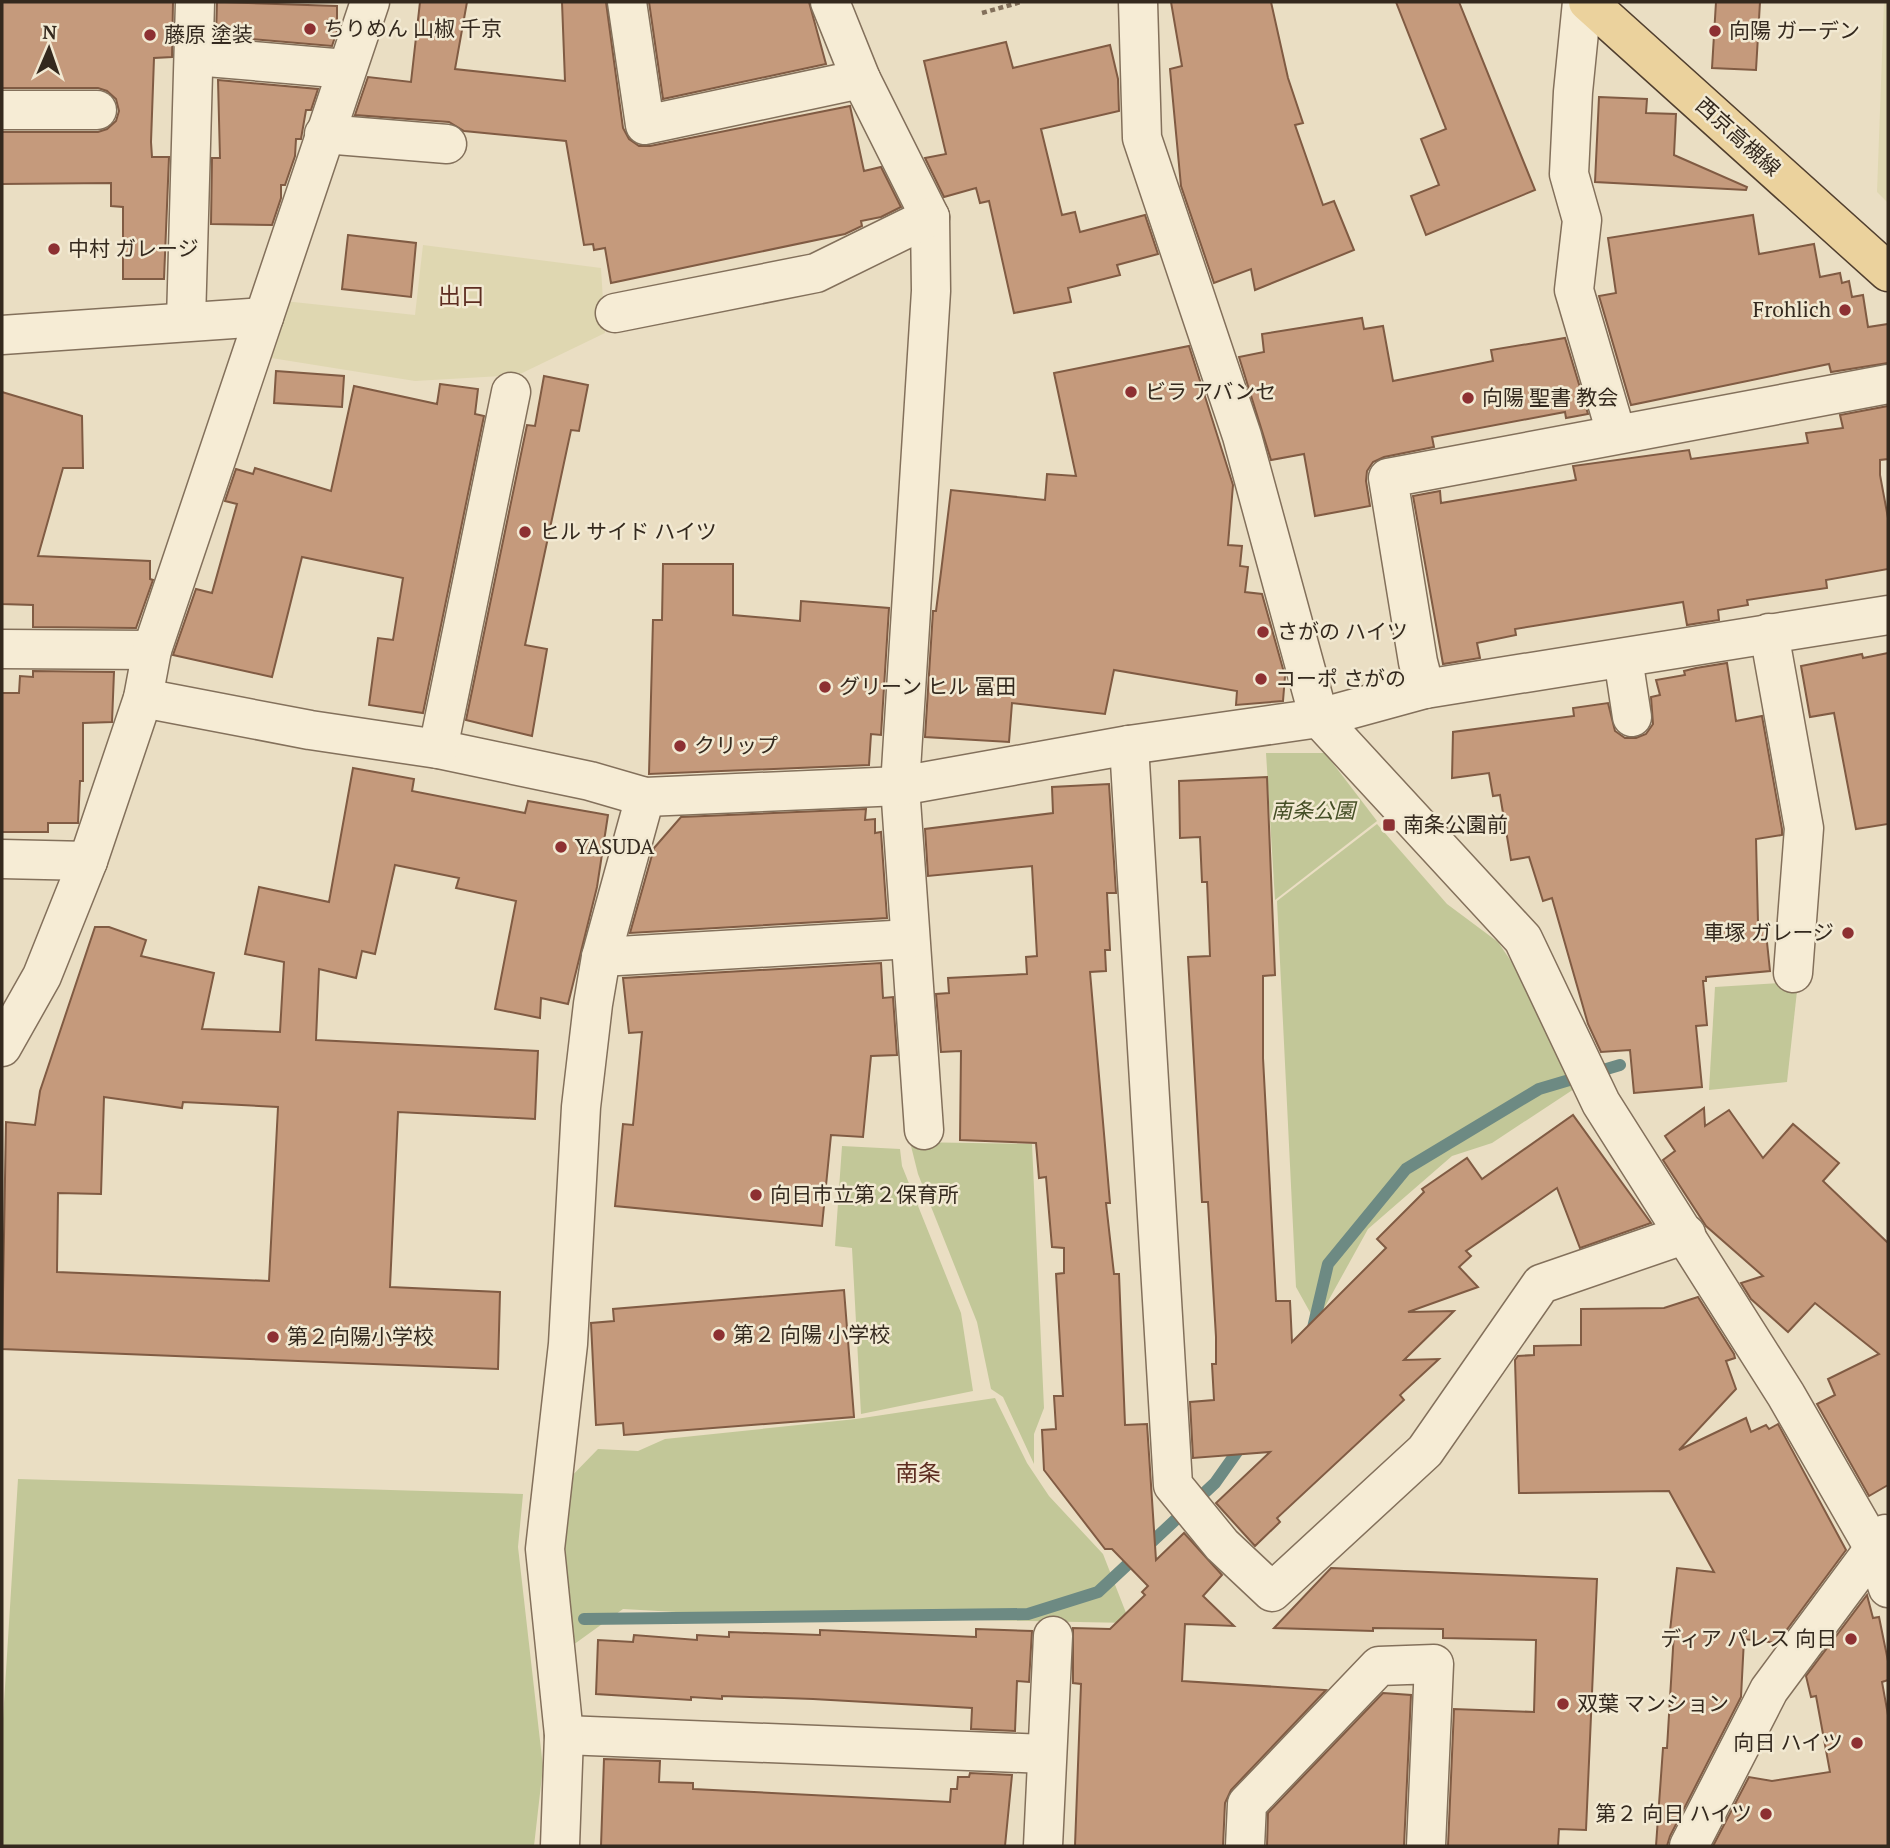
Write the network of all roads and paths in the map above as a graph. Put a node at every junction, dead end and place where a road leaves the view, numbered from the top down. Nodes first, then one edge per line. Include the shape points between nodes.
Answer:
1 (195, 2) edge
2 (370, 2) edge
3 (627, 2) edge
4 (830, 2) edge
5 (1021, 2) edge
6 (1138, 2) edge
7 (1585, 2) edge
8 (982, 13) dead end
9 (195, 56) junction
10 (346, 69) junction
11 (861, 79) junction
12 (2, 110) edge
13 (97, 110) dead end
14 (324, 134) junction
15 (447, 144) dead end
16 (930, 217) junction
17 (1888, 272) edge
18 (615, 313) dead end
19 (264, 317) junction
20 (186, 321) junction
21 (2, 335) edge
22 (1888, 384) edge
23 (511, 392) dead end
24 (1616, 433) junction
25 (1888, 615) edge
26 (1769, 633) junction
27 (2, 649) edge
28 (152, 650) junction
29 (1623, 658) junction
30 (1425, 689) junction
31 (143, 698) junction
32 (1632, 717) dead end
33 (1319, 718) junction
34 (1129, 744) junction
35 (438, 749) junction
36 (900, 786) junction
37 (645, 797) junction
38 (2, 859) edge
39 (88, 861) junction
40 (909, 939) junction
41 (601, 957) junction
42 (1793, 973) dead end
43 (11, 1014) edge
44 (2, 1046) edge
45 (924, 1130) dead end
46 (1686, 1234) junction
47 (1882, 1540) edge
48 (1888, 1588) edge
49 (1053, 1636) dead end
50 (564, 1735) junction
51 (1045, 1754) junction
52 (560, 1846) edge
53 (1043, 1846) edge
54 (1245, 1846) edge
55 (1426, 1846) edge
56 (1689, 1846) edge

1 - 9 street
2 - 10 street
3 - 11 street via 645,125
4 - 11 street
5 - 8 path
6 - 33 street via 1142,138 1242,436
7 - 17 main road, 西京高槻線
7 - 24 street via 1573,92 1569,174 1582,220 1574,290
9 - 10 street
9 - 20 street
10 - 14 street
11 - 16 street
12 - 13 street
14 - 15 street
14 - 19 street
16 - 18 street via 816,273
16 - 36 street via 931,291
19 - 20 street
19 - 28 street
20 - 21 street
22 - 24 street
23 - 35 street
24 - 30 street via 1388,478
25 - 26 street
26 - 29 street
26 - 42 street via 1804,828
27 - 28 street
28 - 31 street
29 - 30 street
29 - 32 street
30 - 33 street
31 - 35 street
31 - 39 street
33 - 34 street
33 - 46 street via 1523,939 1601,1103
34 - 36 street
34 - 46 street via 1173,1485 1222,1545 1272,1592 1425,1451 1541,1284
35 - 37 street
36 - 37 street
36 - 40 street
37 - 41 street
38 - 39 street
39 - 43 street via 42,976
40 - 41 street
40 - 45 street
41 - 50 street via 581,1108 568,1344 545,1549
43 - 44 street
46 - 47 street
47 - 48 street
47 - 56 street via 1769,1690
49 - 51 street
50 - 51 street
50 - 52 street
51 - 53 street
54 - 55 street via 1247,1804 1379,1666 1434,1664

